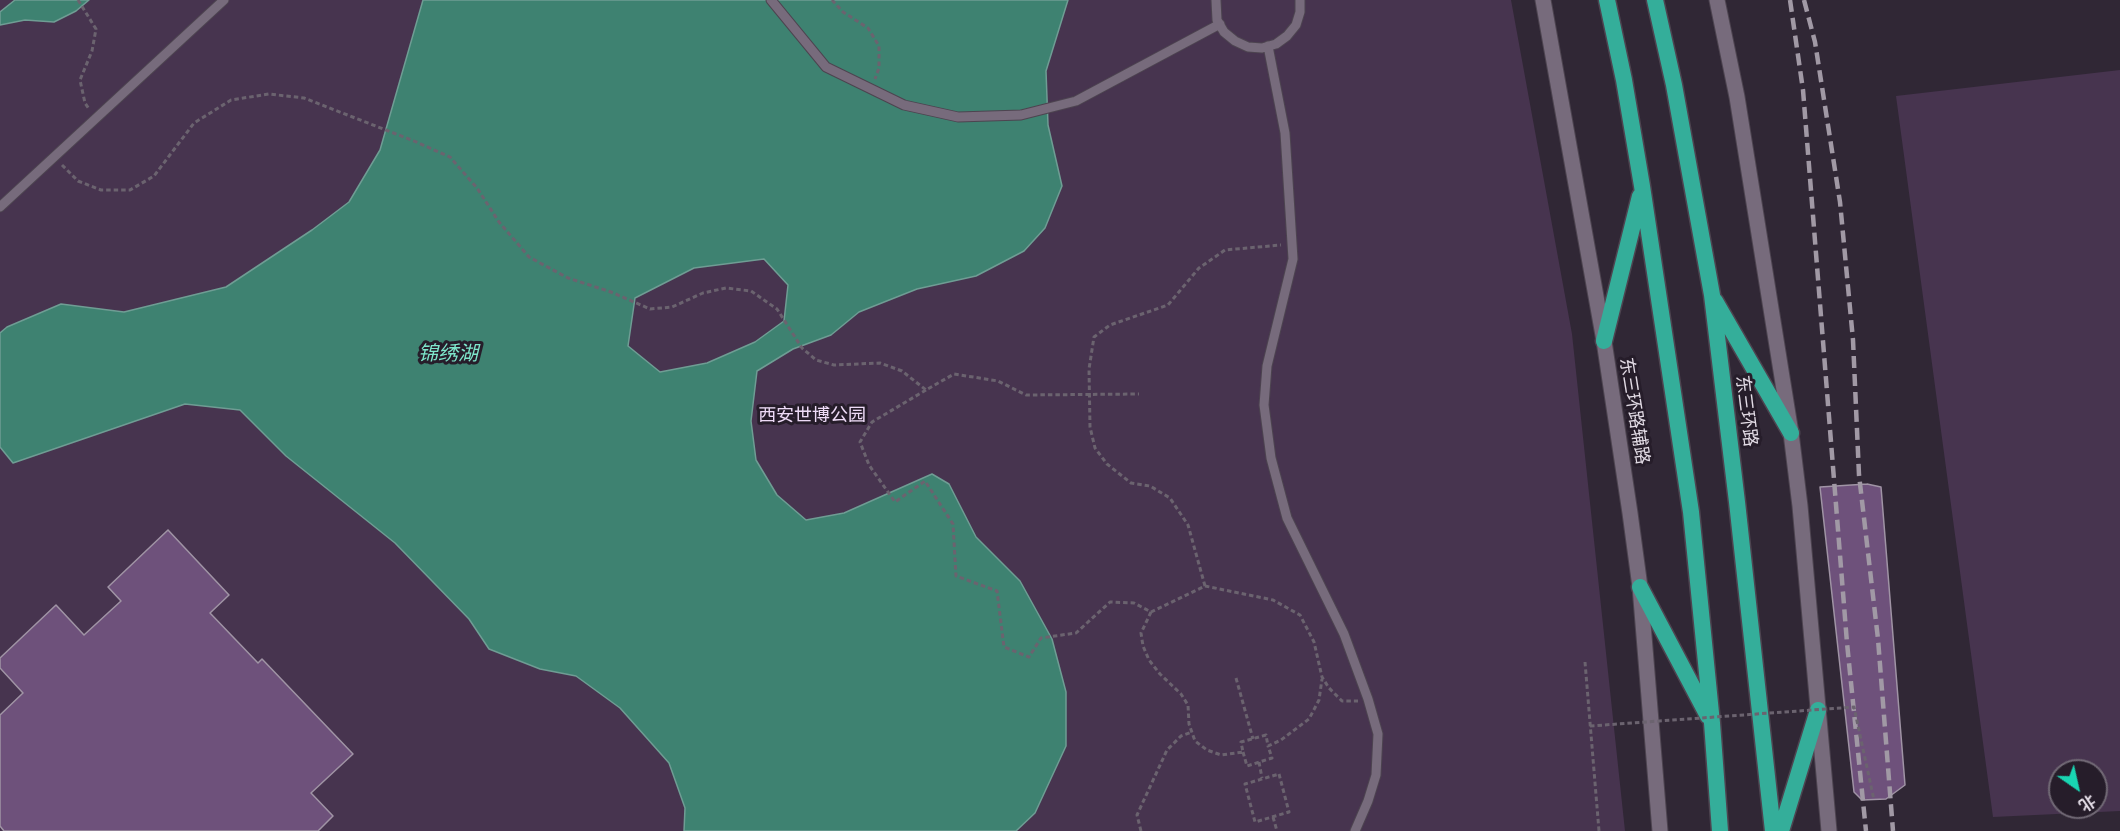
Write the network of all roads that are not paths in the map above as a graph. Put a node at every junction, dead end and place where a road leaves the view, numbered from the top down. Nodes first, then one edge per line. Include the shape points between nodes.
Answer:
1 (224, 0) edge
2 (771, 0) edge
3 (1216, 0) edge
4 (1300, 0) edge
5 (1543, 0) edge
6 (1607, 0) edge
7 (1655, 0) edge
8 (1717, 0) edge
9 (1220, 24) junction
10 (1268, 46) junction
11 (1642, 186) junction
12 (0, 207) edge
13 (1712, 295) junction
14 (1604, 341) junction
15 (1791, 433) junction
16 (1640, 587) junction
17 (1818, 710) junction
18 (1712, 723) junction
19 (1355, 831) edge
20 (1660, 831) edge
21 (1720, 831) edge
22 (1773, 831) edge
23 (1781, 831) edge
24 (1829, 831) edge

1 - 12 lane
2 - 9 lane via 826,67 904,105 958,117 1021,115 1076,100
3 - 9 lane
4 - 10 lane via 1296,25 1287,36
5 - 14 main road, 东三环路辅路
6 - 11 highway
7 - 13 highway, 东三环路
8 - 15 main road via 1737,98
9 - 10 lane via 1224,32 1248,47
10 - 19 lane via 1286,133 1293,259 1267,366 1264,405 1270,459 1287,518 1344,634 1378,734 1376,775
11 - 14 highway
11 - 18 highway via 1691,512
13 - 15 highway
13 - 22 highway, 东三环路
14 - 16 main road, 东三环路辅路
15 - 17 main road
16 - 18 highway
16 - 20 main road, 东三环路辅路
17 - 23 highway
17 - 24 main road
18 - 21 highway

